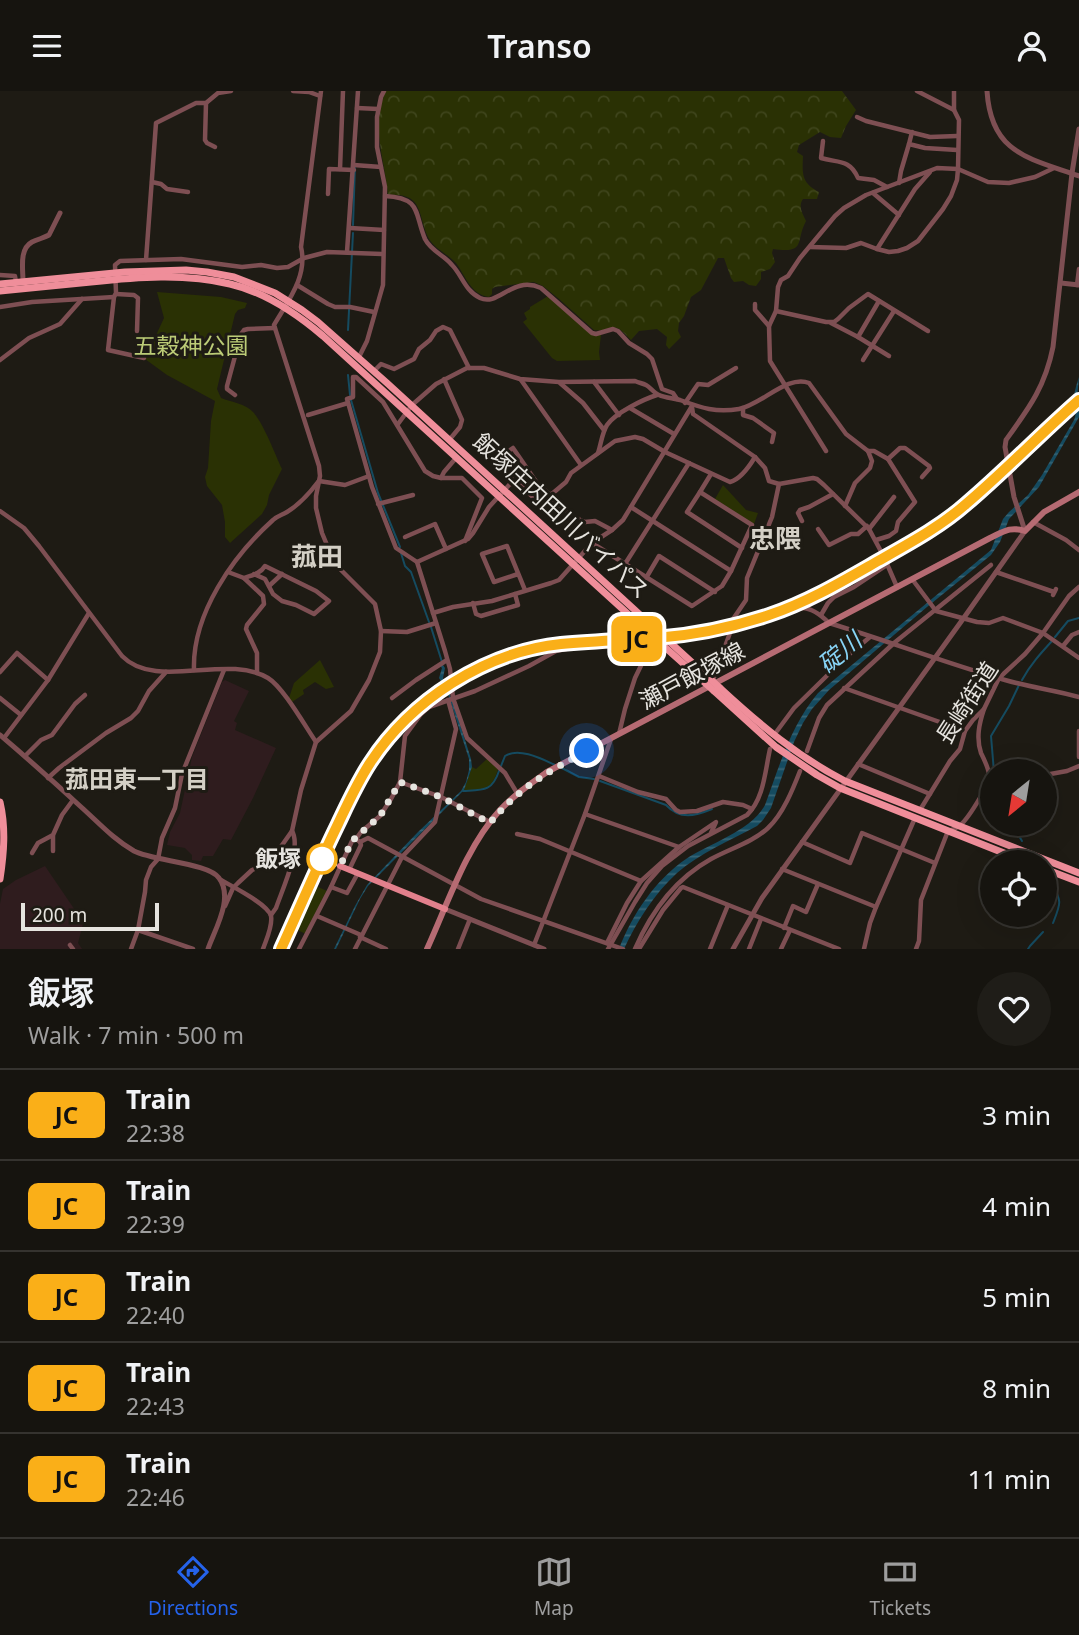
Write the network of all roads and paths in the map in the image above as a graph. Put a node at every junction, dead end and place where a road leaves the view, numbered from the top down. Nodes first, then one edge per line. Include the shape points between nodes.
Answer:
1 (231, 91) edge
2 (293, 91) edge
3 (342, 91) edge
4 (358, 91) edge
5 (384, 91) edge
6 (917, 91) edge
7 (954, 91) edge
8 (987, 91) edge
9 (320, 93) edge
10 (206, 103) junction
11 (359, 108) junction
12 (378, 109) junction
13 (954, 110) junction
14 (856, 117) dead end
15 (1079, 131) edge
16 (912, 132) junction
17 (957, 136) junction
18 (823, 141) dead end
19 (909, 144) junction
20 (215, 146) dead end
21 (957, 150) junction
22 (355, 167) junction
23 (381, 167) junction
24 (1054, 168) junction
25 (340, 169) junction
26 (958, 169) junction
27 (930, 171) junction
28 (1076, 175) edge
29 (152, 182) junction
30 (899, 183) junction
31 (887, 187) junction
32 (188, 192) dead end
33 (873, 193) junction
34 (328, 194) dead end
35 (385, 196) junction
36 (60, 213) dead end
37 (899, 215) junction
38 (350, 229) junction
39 (384, 230) junction
40 (810, 247) junction
41 (877, 249) junction
42 (350, 252) junction
43 (382, 254) junction
44 (304, 258) junction
45 (146, 260) junction
46 (1079, 269) edge
47 (0, 275) edge
48 (115, 276) junction
49 (20, 282) junction
50 (1060, 283) junction
51 (0, 284) edge
52 (297, 285) junction
53 (1078, 285) edge
54 (0, 291) edge
55 (115, 296) junction
56 (83, 298) junction
57 (879, 301) junction
58 (287, 304) junction
59 (755, 304) dead end
60 (0, 307) edge
61 (776, 311) junction
62 (894, 311) junction
63 (374, 312) junction
64 (830, 322) junction
65 (769, 326) junction
66 (275, 328) junction
67 (137, 331) dead end
68 (928, 331) dead end
69 (858, 337) junction
70 (872, 346) junction
71 (889, 356) dead end
72 (359, 357) junction
73 (144, 358) dead end
74 (0, 360) edge
75 (863, 360) dead end
76 (469, 368) junction
77 (736, 368) dead end
78 (374, 371) junction
79 (444, 379) junction
80 (520, 379) junction
81 (559, 382) junction
82 (594, 382) junction
83 (785, 385) junction
84 (658, 394) junction
85 (235, 395) dead end
86 (677, 399) junction
87 (350, 400) junction
88 (685, 403) junction
89 (692, 406) junction
90 (410, 408) junction
91 (630, 408) junction
92 (743, 408) junction
93 (308, 415) dead end
94 (619, 415) junction
95 (398, 424) junction
96 (605, 431) junction
97 (674, 434) junction
98 (450, 439) junction
99 (772, 442) dead end
100 (826, 451) dead end
101 (868, 451) junction
102 (665, 452) junction
103 (598, 453) junction
104 (755, 457) junction
105 (456, 458) junction
106 (888, 459) junction
107 (689, 463) junction
108 (581, 465) junction
109 (711, 474) junction
110 (369, 476) junction
111 (922, 477) dead end
112 (441, 478) junction
113 (319, 481) junction
114 (514, 483) junction
115 (537, 483) junction
116 (779, 484) junction
117 (527, 491) junction
118 (699, 492) junction
119 (502, 493) junction
120 (1078, 493) edge
121 (833, 494) junction
122 (413, 495) dead end
123 (550, 495) junction
124 (894, 497) dead end
125 (544, 498) junction
126 (381, 503) junction
127 (845, 506) junction
128 (631, 507) junction
129 (0, 511) edge
130 (652, 521) junction
131 (802, 521) dead end
132 (1033, 521) junction
133 (868, 528) junction
134 (818, 529) dead end
135 (612, 530) junction
136 (1025, 531) junction
137 (405, 537) dead end
138 (876, 540) junction
139 (464, 542) junction
140 (592, 543) junction
141 (742, 548) junction
142 (446, 549) junction
143 (1079, 550) edge
144 (417, 562) junction
145 (576, 562) junction
146 (625, 564) junction
147 (887, 565) junction
148 (991, 565) dead end
149 (731, 571) junction
150 (228, 572) junction
151 (996, 572) junction
152 (282, 573) junction
153 (518, 574) dead end
154 (254, 575) junction
155 (646, 577) junction
156 (244, 578) junction
157 (912, 579) junction
158 (269, 586) junction
159 (897, 587) junction
160 (1079, 587) edge
161 (525, 590) junction
162 (715, 592) junction
163 (1054, 592) dead end
164 (515, 594) junction
165 (472, 603) junction
166 (935, 611) junction
167 (89, 613) junction
168 (433, 613) junction
169 (821, 615) junction
170 (963, 619) junction
171 (829, 623) junction
172 (432, 624) junction
173 (731, 630) junction
174 (381, 631) junction
175 (1079, 632) edge
176 (1043, 633) junction
177 (872, 636) junction
178 (652, 643) junction
179 (893, 643) junction
180 (1063, 646) junction
181 (934, 658) junction
182 (1079, 658) edge
183 (444, 662) junction
184 (194, 670) junction
185 (224, 670) junction
186 (167, 671) junction
187 (0, 672) edge
188 (257, 673) junction
189 (999, 678) junction
190 (48, 680) junction
191 (715, 688) junction
192 (844, 688) junction
193 (85, 695) dead end
194 (1079, 697) edge
195 (0, 698) edge
196 (392, 698) dead end
197 (450, 699) junction
198 (898, 708) junction
199 (984, 709) junction
200 (21, 715) junction
201 (777, 731) dead end
202 (965, 731) junction
203 (1079, 731) edge
204 (619, 734) junction
205 (2, 736) edge
206 (611, 738) junction
207 (316, 742) junction
208 (775, 745) junction
209 (807, 751) dead end
210 (25, 756) junction
211 (1079, 757) edge
212 (857, 764) junction
213 (1079, 766) edge
214 (800, 771) dead end
215 (1057, 773) edge
216 (48, 778) junction
217 (598, 778) junction
218 (400, 782) junction
219 (843, 784) junction
220 (517, 793) junction
221 (930, 794) junction
222 (441, 797) junction
223 (73, 800) junction
224 (0, 801) edge
225 (752, 809) junction
226 (585, 814) junction
227 (917, 814) junction
228 (490, 823) junction
229 (959, 827) junction
230 (292, 831) junction
231 (948, 831) junction
232 (517, 834) dead end
233 (711, 834) junction
234 (52, 835) junction
235 (358, 840) junction
236 (801, 842) junction
237 (679, 847) junction
238 (901, 849) junction
239 (996, 850) edge
240 (53, 851) dead end
241 (570, 852) junction
242 (32, 853) dead end
243 (399, 855) junction
244 (158, 859) junction
245 (935, 863) junction
246 (340, 866) junction
247 (782, 869) junction
248 (349, 870) junction
249 (358, 873) junction
250 (1079, 873) edge
251 (1057, 874) edge
252 (220, 879) junction
253 (0, 880) edge
254 (641, 881) junction
255 (1079, 882) edge
256 (818, 884) junction
257 (386, 885) junction
258 (455, 885) junction
259 (331, 887) junction
260 (233, 888) junction
261 (728, 905) junction
262 (876, 907) junction
263 (445, 909) junction
264 (221, 914) junction
265 (271, 915) junction
266 (751, 915) junction
267 (317, 916) junction
268 (470, 919) junction
269 (761, 919) junction
270 (544, 921) junction
271 (787, 929) junction
272 (138, 930) junction
273 (361, 936) junction
274 (610, 945) edge
275 (179, 947) edge
276 (533, 947) edge
277 (131, 949) edge
278 (193, 949) edge
279 (208, 949) edge
280 (263, 949) edge
281 (299, 949) edge
282 (355, 949) edge
283 (386, 949) edge
284 (427, 949) edge
285 (457, 949) edge
286 (544, 949) edge
287 (623, 949) edge
288 (637, 949) edge
289 (710, 949) edge
290 (733, 949) edge
291 (749, 949) edge
292 (781, 949) edge
293 (839, 949) edge
294 (864, 949) edge
295 (916, 949) edge

1 - 10 street via 218,93
2 - 9 street
3 - 25 street
4 - 11 street
5 - 12 street
6 - 13 street
7 - 13 street
8 - 24 street via 992,120 1001,137 1021,155
9 - 44 street via 301,247
10 - 20 street via 205,140
10 - 29 street via 156,123
11 - 12 street
11 - 22 street
12 - 23 street
13 - 17 street via 959,120
14 - 16 street
15 - 28 street
16 - 17 street
16 - 19 street
17 - 21 street
18 - 31 street via 821,158 845,163 858,178
19 - 21 street
19 - 30 street
21 - 26 street
22 - 23 street
22 - 25 street
22 - 38 street
23 - 35 street
24 - 26 street via 1009,183 988,182
24 - 28 street
25 - 34 street via 329,169
26 - 27 street
26 - 41 street via 951,195 918,241 898,251
27 - 30 street
27 - 37 street
28 - 50 street
29 - 32 street
29 - 45 street
30 - 31 street
31 - 33 street
33 - 37 street
33 - 40 street via 844,208
35 - 39 street
35 - 86 street via 401,198 416,210 431,248 454,266 478,297 494,299 524,284 541,288 592,333 618,331 652,359 662,389
36 - 49 street via 49,235 27,247
37 - 41 street
38 - 39 street
38 - 42 street
39 - 43 street
40 - 41 street via 846,248 861,243
40 - 61 street via 779,283
42 - 43 street
42 - 44 street
43 - 63 street via 383,285
44 - 45 street via 277,268
44 - 52 street
45 - 48 street via 120,261
46 - 53 street
47 - 49 street via 12,274
48 - 49 highway, 飯塚庄内田川バイパス
48 - 54 highway, 飯塚庄内田川バイパス
48 - 55 street
48 - 58 highway, 飯塚庄内田川バイパス via 211,280
49 - 51 highway, 飯塚庄内田川バイパス
50 - 53 street
50 - 136 street via 1049,365 1005,447
52 - 58 street
52 - 63 street via 335,307
55 - 56 street
55 - 67 street via 138,297
55 - 73 street via 108,350
56 - 60 street
56 - 74 street via 60,324 29,338
57 - 62 street
57 - 64 street via 865,295
57 - 69 street
58 - 66 street
58 - 72 highway, 飯塚庄内田川バイパス via 318,322
58 - 90 highway, 飯塚庄内田川バイパス
59 - 65 street
61 - 64 street
61 - 65 street
62 - 68 street
62 - 70 street
63 - 72 street
64 - 69 street
65 - 83 street via 770,361
66 - 85 street via 247,329 241,334 227,386
66 - 113 street via 319,466
69 - 70 street
70 - 71 street
70 - 75 street
72 - 78 highway, 飯塚庄内田川バイパス
76 - 78 street via 450,330 443,327 414,359 394,369 381,364
76 - 79 street
76 - 80 street
77 - 88 street via 708,385 698,384
78 - 90 highway, 飯塚庄内田川バイパス
79 - 90 street
79 - 98 street via 462,420
80 - 81 street
80 - 108 street
81 - 82 street
81 - 96 street
82 - 84 street via 635,381
82 - 94 street
83 - 92 street
83 - 100 street
83 - 101 street via 798,380 809,383 846,434
84 - 86 street
84 - 91 street
86 - 88 street
87 - 93 street
87 - 95 street via 354,376 383,402
87 - 110 street
88 - 89 street
89 - 92 street via 723,411
89 - 97 street
89 - 104 street via 696,417
90 - 95 street
90 - 98 highway, 飯塚庄内田川バイパス
90 - 105 highway, 飯塚庄内田川バイパス
91 - 94 street
91 - 97 street
92 - 99 street via 743,415 774,433
94 - 96 street
95 - 112 street via 425,471
96 - 103 street
97 - 102 street
98 - 119 highway, 飯塚庄内田川バイパス
101 - 106 street
101 - 127 street via 872,465 855,484
102 - 103 street via 635,437 615,441
102 - 107 street
102 - 128 street
103 - 108 street
104 - 109 street via 734,481
104 - 116 street via 769,481
105 - 112 street
105 - 119 highway, 飯塚庄内田川バイパス
106 - 111 street via 905,447 929,466
106 - 138 street via 915,502 896,531
107 - 109 street
107 - 130 street
108 - 123 street
109 - 118 street
110 - 113 street via 345,485
110 - 126 street
112 - 139 street via 462,478 482,498
113 - 150 street via 307,497 275,518
113 - 174 street via 316,507 321,533 339,568 375,604
114 - 115 street via 499,458 513,448
114 - 117 street
114 - 119 street
115 - 117 street
115 - 123 street
116 - 121 street via 813,478
116 - 173 street via 772,517 747,577 746,600
117 - 125 street via 534,498
118 - 141 street via 752,525
118 - 141 street via 687,512
119 - 139 street
119 - 145 highway, 飯塚庄内田川バイパス
120 - 132 main road
121 - 127 street
121 - 131 street via 800,510
122 - 126 street
123 - 125 street
124 - 133 street
125 - 135 street via 580,520 596,521
126 - 144 street via 400,552
127 - 133 street
128 - 130 street
128 - 135 street
129 - 167 street via 24,528
130 - 146 street
130 - 149 street
132 - 136 main road
132 - 143 street
133 - 134 street via 830,545
133 - 138 street
135 - 140 street
136 - 151 street
136 - 157 main road, 瀬戸飯塚線 via 1009,529
137 - 142 street via 435,524
138 - 147 street
139 - 142 street
140 - 145 street
140 - 146 street
141 - 149 street
142 - 144 street
144 - 168 street
145 - 161 street via 559,580
145 - 191 highway, 飯塚庄内田川バイパス, bridge via 640,625
145 - 191 highway, 飯塚庄内田川バイパス, bridge via 649,623
146 - 155 street
147 - 159 street
147 - 169 street via 834,597
148 - 166 street
149 - 162 street
150 - 156 street
150 - 184 street via 202,621 193,652
151 - 163 street
151 - 170 street
152 - 154 street via 265,566
152 - 158 street
152 - 158 street via 329,601 314,614 282,601
153 - 161 street via 494,582 482,554 507,546
154 - 156 street
154 - 158 street
155 - 162 street via 692,606
155 - 162 street via 659,556
156 - 188 street via 264,600 246,629 257,653
157 - 159 main road, 瀬戸飯塚線
157 - 166 street
159 - 171 main road, 瀬戸飯塚線
160 - 176 street, 長崎街道
161 - 164 street
164 - 165 street
164 - 165 street via 518,605 481,616
165 - 168 street
166 - 170 street
166 - 179 street
167 - 186 street via 132,665
167 - 190 street
168 - 172 street
169 - 171 street
169 - 173 street via 800,608
170 - 176 street via 989,623 1003,618
170 - 181 street
171 - 177 street
171 - 191 main road, 瀬戸飯塚線
172 - 174 street via 407,632
172 - 183 street
173 - 178 street
173 - 191 street
174 - 207 street via 378,659 351,711
175 - 180 street
176 - 180 street
176 - 189 street, 長崎街道
177 - 179 street
177 - 201 street via 815,686
178 - 197 street via 556,651
178 - 204 street via 635,678
179 - 181 street
179 - 192 street
180 - 182 street
181 - 189 street
181 - 198 street
183 - 196 street
183 - 197 street
184 - 185 street
184 - 186 street
185 - 188 street
185 - 244 street via 182,774
186 - 216 street via 131,718
187 - 190 street via 17,653
188 - 207 street via 276,685
189 - 194 street
189 - 199 street, 長崎街道
190 - 200 street
191 - 204 main road, 瀬戸飯塚線
191 - 208 highway, 飯塚庄内田川バイパス
192 - 198 street
192 - 209 street via 822,712
193 - 210 street via 52,735
195 - 200 street
197 - 218 street via 429,706 406,731
197 - 220 street via 467,738 510,778
197 - 222 street via 456,729
198 - 202 street
198 - 212 street
199 - 202 street, 長崎街道
199 - 229 street via 978,736 989,778
200 - 205 street
202 - 221 street, 長崎街道 via 960,749
203 - 211 street
204 - 206 main road, 瀬戸飯塚線
205 - 210 street
206 - 217 street
206 - 220 main road, 瀬戸飯塚線
207 - 230 street
208 - 219 highway, 飯塚庄内田川バイパス
208 - 225 street
210 - 216 street
212 - 219 street
212 - 221 street
213 - 215 street
214 - 288 street via 787,802 768,828 685,877 656,909
216 - 223 street
217 - 225 street via 666,799 680,812 723,802
217 - 226 street
218 - 222 street
218 - 235 street via 380,816
219 - 227 highway, 飯塚庄内田川バイパス
219 - 236 street
220 - 228 main road, 瀬戸飯塚線
221 - 227 street, 長崎街道
222 - 228 street
222 - 243 street via 435,822
223 - 234 street
223 - 244 street via 120,841
224 - 253 highway via 5,829
225 - 233 street
226 - 237 street
226 - 241 street
227 - 229 highway, 飯塚庄内田川バイパス
227 - 231 highway, 飯塚庄内田川バイパス
227 - 238 street, 長崎街道
228 - 258 main road, 瀬戸飯塚線
229 - 231 street
229 - 250 highway, 飯塚庄内田川バイパス
230 - 260 street via 274,855
230 - 265 street via 296,849
231 - 239 highway, 飯塚庄内田川バイパス
231 - 245 street
232 - 241 street
233 - 237 street via 716,822
233 - 274 street via 662,866
234 - 240 street
234 - 242 street
235 - 243 street via 368,838
235 - 246 street via 352,841
235 - 248 street via 360,846
236 - 238 street via 849,863 862,833
236 - 247 street
237 - 254 street
238 - 245 street
238 - 262 street, 長崎街道
241 - 254 street
241 - 270 street
243 - 257 street
243 - 258 street
244 - 252 street via 211,871
244 - 272 street via 146,880
245 - 295 street via 921,900
246 - 248 main road
246 - 259 street
247 - 256 street
247 - 266 street
248 - 249 main road
249 - 257 main road
249 - 259 street via 347,893
251 - 255 highway
252 - 260 street
252 - 264 street via 225,891
254 - 274 street
256 - 262 street
256 - 271 street via 806,912 793,906
257 - 263 main road
257 - 273 street
258 - 263 main road, 瀬戸飯塚線
258 - 270 street
259 - 267 street
260 - 264 street
260 - 265 street
261 - 266 street
261 - 288 street via 681,888
261 - 289 street
262 - 294 street, 長崎街道
263 - 268 street
263 - 284 main road, 瀬戸飯塚線
264 - 279 street
265 - 280 street
266 - 269 street
266 - 290 street
267 - 273 street
267 - 281 street
268 - 276 street
268 - 285 street
269 - 271 street
269 - 291 street
270 - 274 street
270 - 276 street
271 - 292 street
271 - 293 street
272 - 275 street
272 - 277 street
273 - 282 street
273 - 283 street
274 - 287 street
275 - 278 street
276 - 286 street

